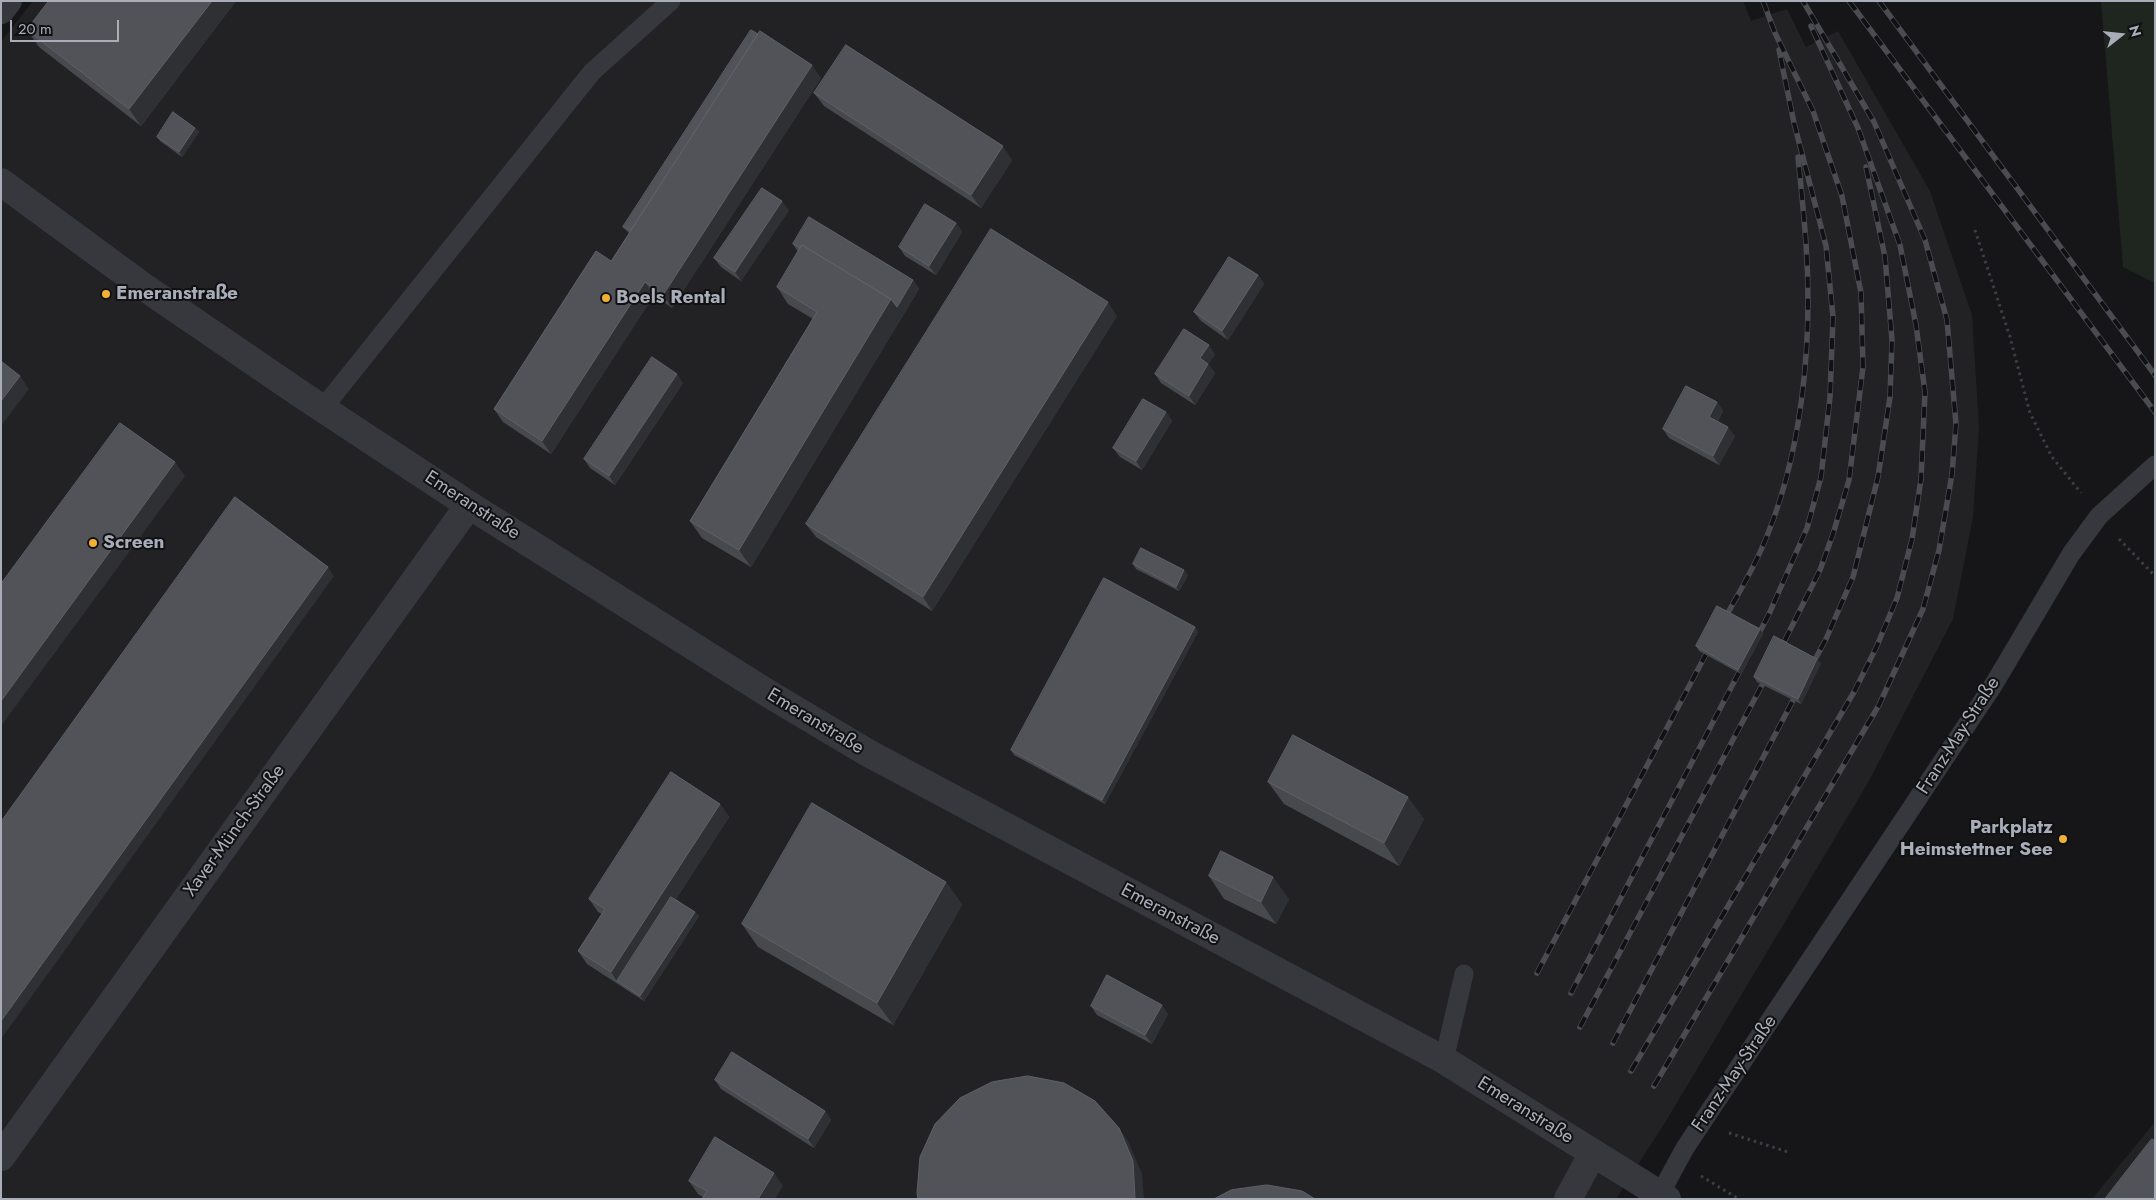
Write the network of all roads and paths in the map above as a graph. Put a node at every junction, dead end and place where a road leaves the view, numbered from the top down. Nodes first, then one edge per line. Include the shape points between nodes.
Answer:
1 (8, 1) edge
2 (671, 1) edge
3 (1, 10) edge
4 (1, 182) edge
5 (1975, 230) dead end
6 (323, 408) junction
7 (2155, 465) edge
8 (469, 505) junction
9 (2099, 516) junction
10 (2118, 538) dead end
11 (2155, 576) edge
12 (1464, 974) dead end
13 (1444, 1060) junction
14 (1701, 1124) junction
15 (1788, 1152) dead end
16 (1593, 1153) junction
17 (1, 1157) edge
18 (1678, 1162) junction
19 (1663, 1196) edge
20 (1568, 1199) edge
21 (1739, 1199) edge

1 - 3 street
2 - 6 lane via 592,72
4 - 6 street, Emeranstraße via 144,287
5 - 9 path via 2010,337 2030,413 2052,457
6 - 8 street, Emeranstraße
7 - 9 lane, Franz-May-Straße
8 - 13 street, Emeranstraße via 868,753
8 - 17 street, Xaver-Münch-Straße
9 - 14 lane, Franz-May-Straße via 2071,554 1989,692
10 - 11 path
12 - 13 lane
13 - 16 street, Emeranstraße
14 - 15 path
14 - 18 lane, Franz-May-Straße
16 - 19 street, Emeranstraße
16 - 20 street
18 - 19 lane, Franz-May-Straße
18 - 21 path

